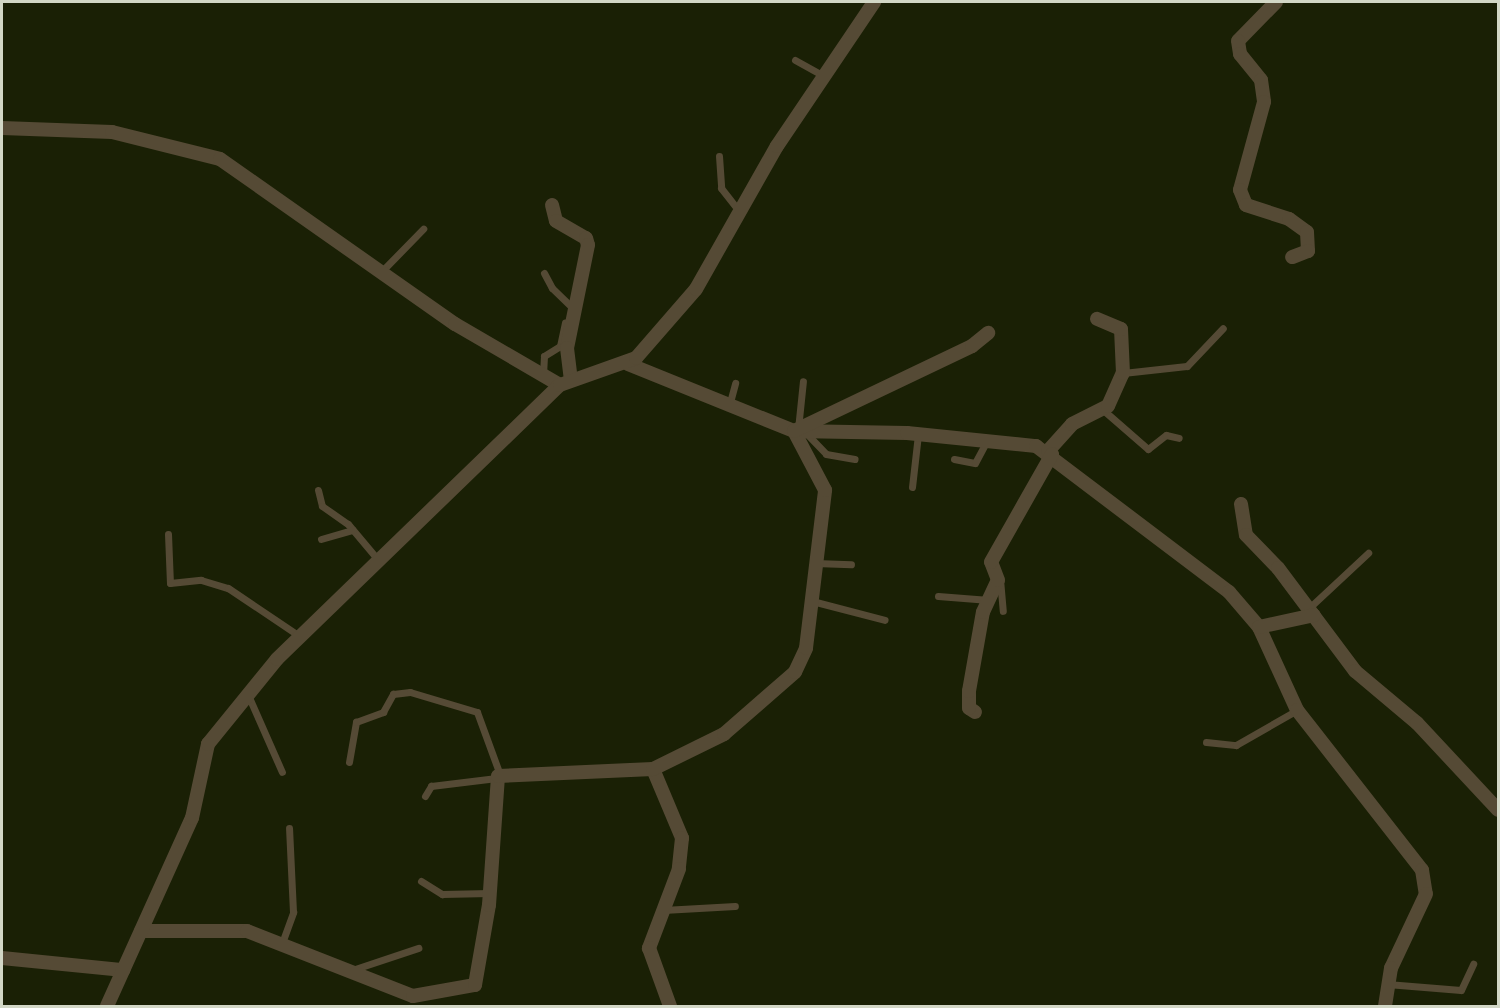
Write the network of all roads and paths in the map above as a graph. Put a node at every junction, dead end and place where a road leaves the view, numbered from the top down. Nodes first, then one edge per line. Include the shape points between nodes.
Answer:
1 (874, 2) edge
2 (1276, 2) edge
3 (795, 60) dead end
4 (824, 76) junction
5 (2, 128) edge
6 (719, 156) dead end
7 (552, 205) dead end
8 (740, 212) junction
9 (423, 229) dead end
10 (1292, 257) dead end
11 (380, 273) junction
12 (544, 273) dead end
13 (576, 311) junction
14 (1097, 319) dead end
15 (565, 323) dead end
16 (1223, 328) dead end
17 (988, 333) dead end
18 (628, 364) junction
19 (1123, 373) junction
20 (543, 375) junction
21 (803, 381) dead end
22 (565, 382) junction
23 (735, 383) dead end
24 (729, 406) junction
25 (1102, 410) junction
26 (799, 430) junction
27 (918, 434) junction
28 (1179, 438) dead end
29 (987, 440) junction
30 (1050, 453) junction
31 (855, 459) dead end
32 (954, 459) dead end
33 (912, 488) dead end
34 (318, 490) dead end
35 (1241, 504) dead end
36 (353, 530) junction
37 (168, 534) dead end
38 (321, 539) dead end
39 (1368, 553) dead end
40 (380, 563) junction
41 (814, 563) junction
42 (851, 564) dead end
43 (997, 576) junction
44 (938, 596) dead end
45 (989, 600) junction
46 (810, 601) junction
47 (1003, 611) dead end
48 (1312, 611) junction
49 (885, 620) dead end
50 (1259, 627) junction
51 (301, 637) junction
52 (248, 694) junction
53 (1297, 710) junction
54 (975, 712) dead end
55 (1206, 742) dead end
56 (349, 762) dead end
57 (653, 769) junction
58 (282, 772) dead end
59 (498, 776) junction
60 (425, 796) dead end
61 (1498, 810) edge
62 (289, 828) dead end
63 (421, 881) dead end
64 (490, 893) junction
65 (735, 906) dead end
66 (663, 910) junction
67 (141, 931) junction
68 (282, 943) junction
69 (418, 948) dead end
70 (2, 958) edge
71 (1473, 964) dead end
72 (123, 970) junction
73 (349, 971) junction
74 (1386, 984) junction
75 (106, 1006) edge
76 (670, 1006) edge
77 (1385, 1006) edge

1 - 4 street
2 - 10 street via 1238,41 1240,54 1261,80 1264,102 1240,190 1246,205 1289,219 1307,232 1308,251
3 - 4 lane
4 - 8 street
5 - 11 street via 112,132 207,154
6 - 8 lane via 721,188
7 - 13 street via 559,224 586,238
8 - 18 street via 696,289
9 - 11 lane
11 - 20 street
12 - 13 lane via 552,288
13 - 22 street
14 - 19 street via 1121,329
15 - 20 lane via 560,346 544,356
16 - 19 lane via 1187,366
17 - 26 street via 972,346
18 - 22 street
18 - 24 street
19 - 25 street
20 - 22 street
21 - 26 lane
22 - 40 street
23 - 24 lane
24 - 26 street
25 - 28 lane via 1148,449 1166,435
25 - 30 street via 1072,424
26 - 27 street
26 - 31 lane via 826,454
26 - 41 street via 825,490
27 - 29 street
27 - 33 lane
29 - 30 street
29 - 32 lane via 975,463
30 - 43 street via 993,559
30 - 50 street via 1229,592
34 - 36 lane via 322,506
35 - 48 street via 1246,535
36 - 38 lane
36 - 40 lane
37 - 51 lane via 170,583 201,580 228,588
39 - 48 lane
40 - 51 street
41 - 42 lane
41 - 46 street
43 - 45 street
43 - 47 lane via 1004,591
44 - 45 lane
45 - 54 street via 969,691 969,708
46 - 49 lane
46 - 57 street via 806,648 795,672 724,734
48 - 50 street
48 - 61 street via 1355,671 1422,728
50 - 53 street
51 - 52 street
52 - 58 lane
52 - 67 street via 202,756 192,818
53 - 55 lane via 1236,745
53 - 74 street via 1426,881 1421,906
56 - 59 lane via 356,722 383,712 393,694 410,693 477,712
57 - 59 street
57 - 66 street via 682,838 679,869
59 - 60 lane via 431,786
59 - 64 street
62 - 68 lane via 293,912
63 - 64 lane via 442,894
64 - 73 street via 478,979 469,989 413,996
65 - 66 lane
66 - 76 street via 649,948
67 - 68 street via 230,929
67 - 72 street
68 - 73 street
69 - 73 lane
70 - 72 street
71 - 74 lane via 1461,990
72 - 75 street
74 - 77 street

